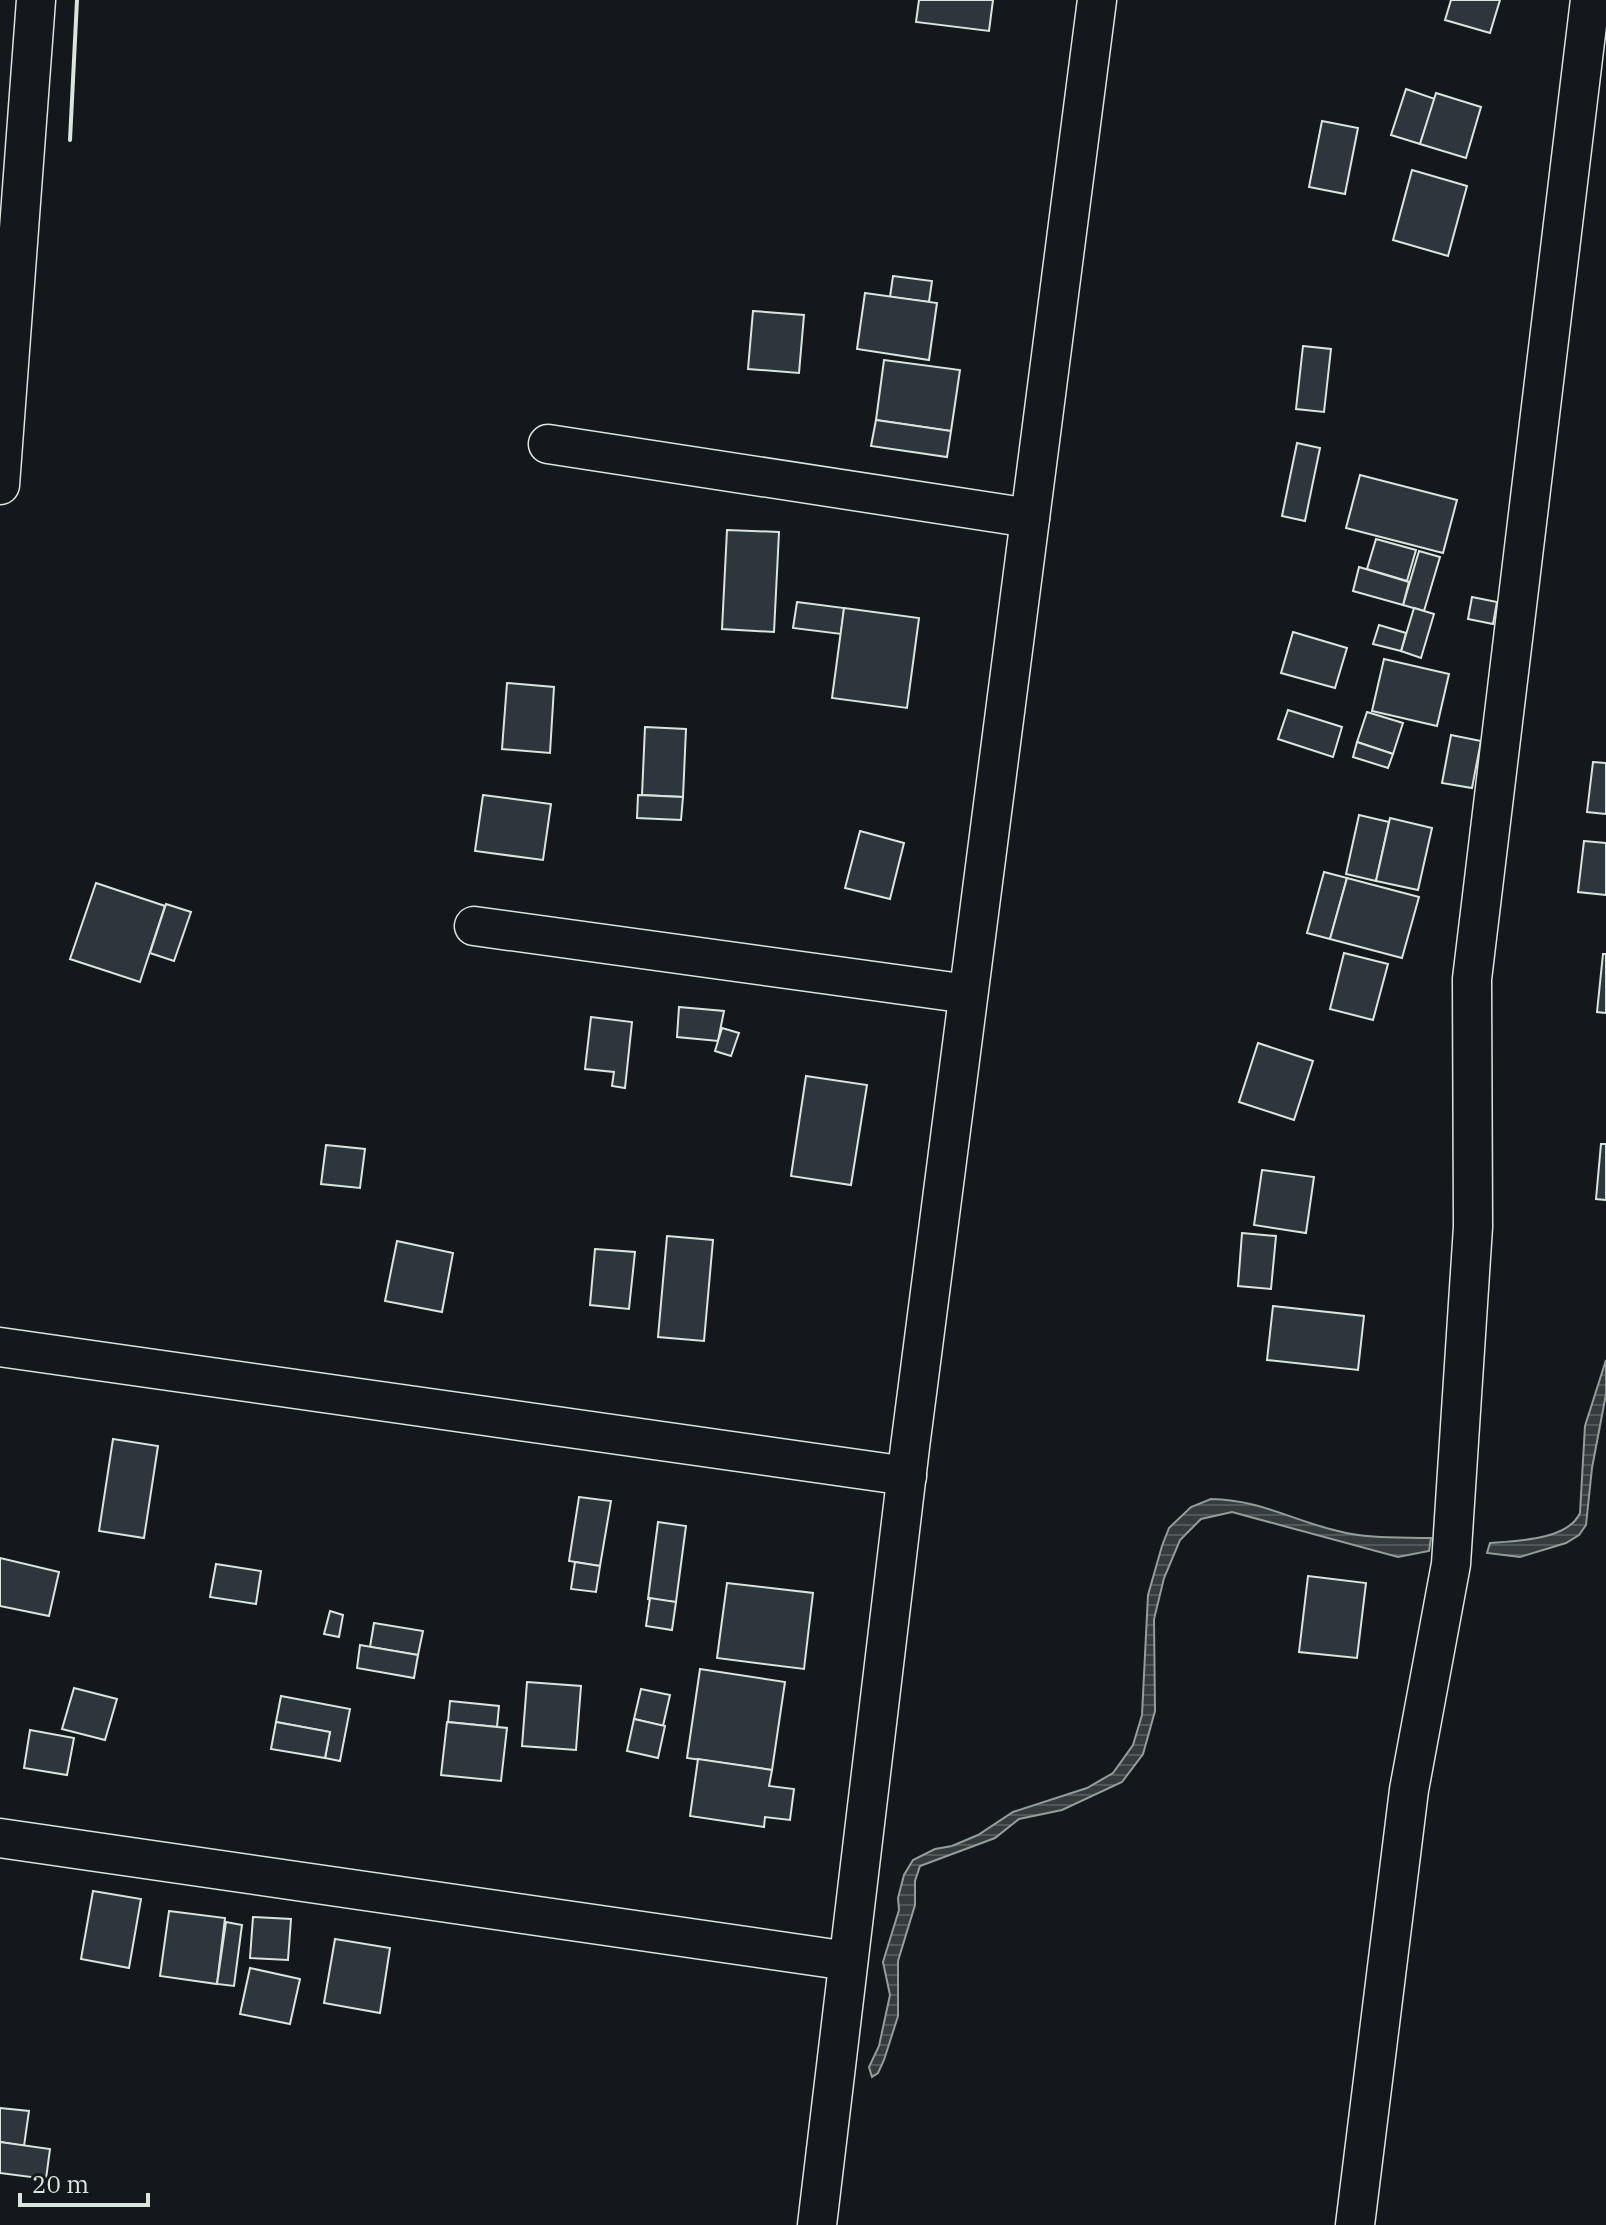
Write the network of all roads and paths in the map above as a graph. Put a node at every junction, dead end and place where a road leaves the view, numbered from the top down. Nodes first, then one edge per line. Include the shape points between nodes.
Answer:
1 (36, 0) edge
2 (1097, 0) edge
3 (1590, 0) edge
4 (548, 444) dead end
5 (0, 485) edge
6 (1030, 518) junction
7 (474, 926) dead end
8 (968, 994) junction
9 (0, 1347) edge
10 (907, 1476) junction
11 (0, 1838) edge
12 (848, 1961) junction
13 (817, 2225) edge
14 (1355, 2225) edge

1 - 5 street
2 - 6 street
3 - 14 street via 1472,979 1473,1227 1451,1564 1409,1790
4 - 6 street
6 - 8 street
7 - 8 street
8 - 10 street
9 - 10 street
10 - 12 street
11 - 12 street
12 - 13 street

